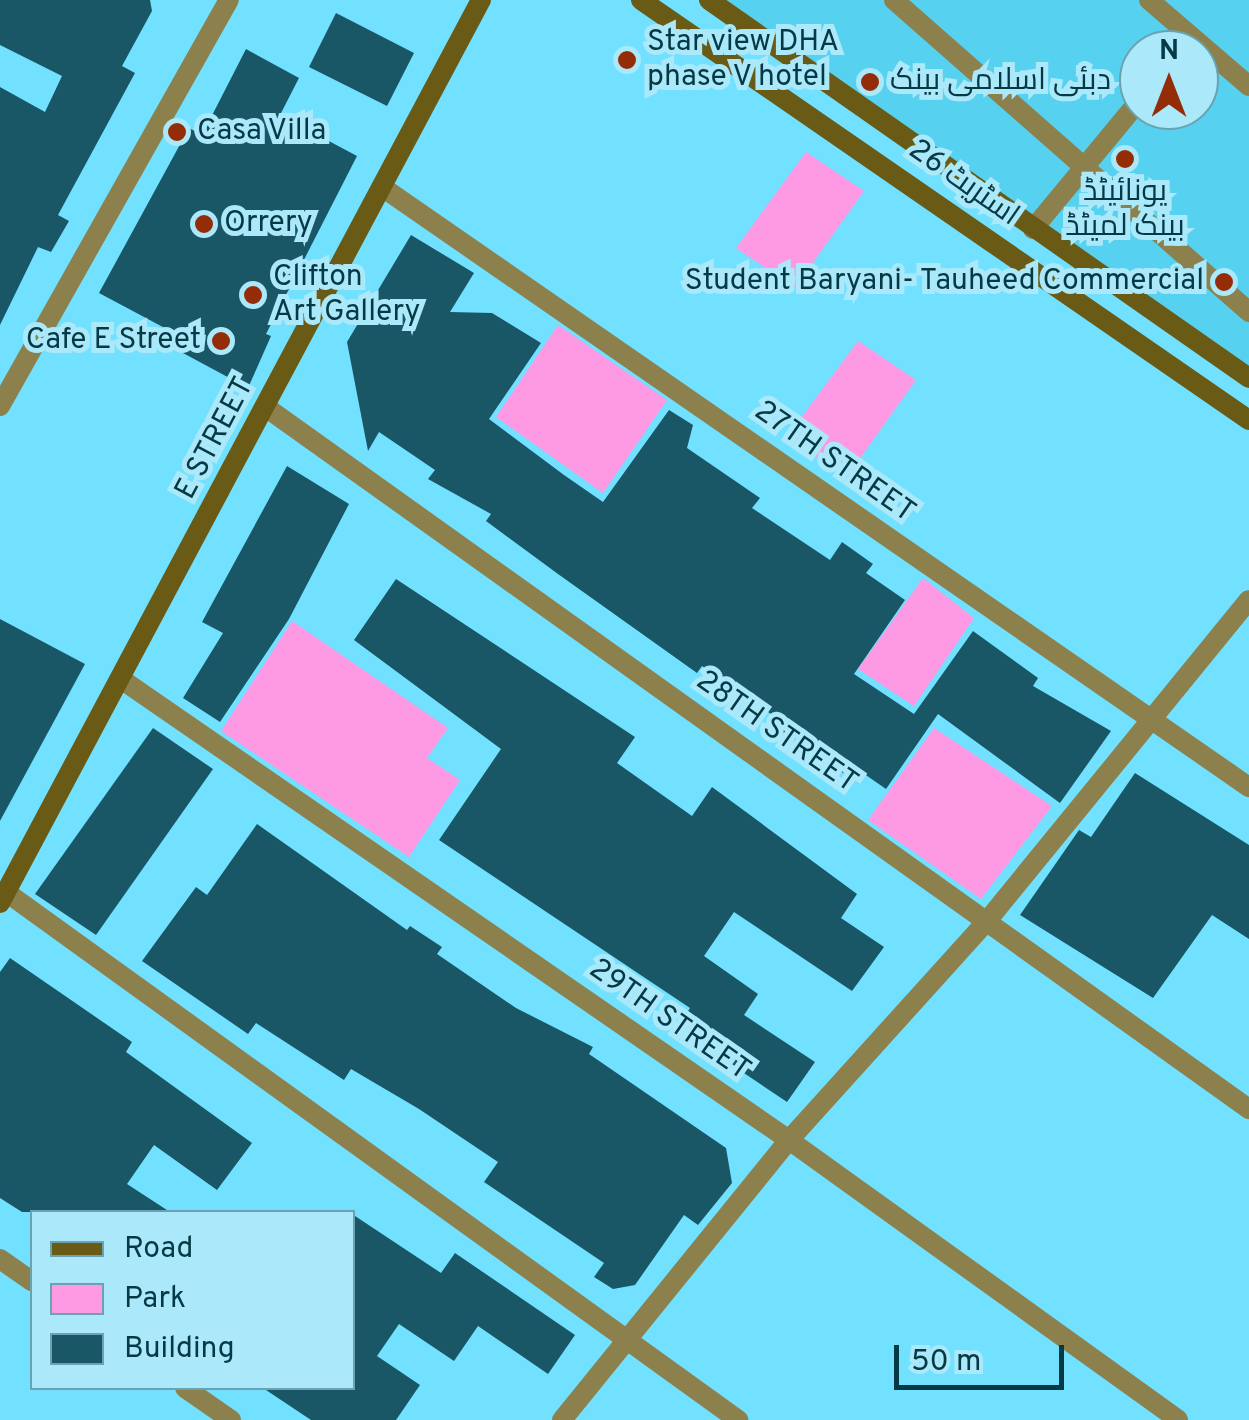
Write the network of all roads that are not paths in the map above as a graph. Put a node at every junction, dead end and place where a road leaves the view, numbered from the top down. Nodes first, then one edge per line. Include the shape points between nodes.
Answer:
1 (229, 0) edge
2 (481, 0) edge
3 (641, 0) edge
4 (709, 0) edge
5 (894, 0) edge
6 (1149, 0) edge
7 (1175, 30) edge
8 (1219, 65) edge
9 (1248, 84) edge
10 (1119, 125) edge
11 (1084, 168) junction
12 (385, 189) junction
13 (1033, 228) junction
14 (1249, 312) edge
15 (1249, 378) edge
16 (0, 406) edge
17 (267, 408) junction
18 (1249, 420) edge
19 (1249, 600) edge
20 (121, 679) junction
21 (1153, 720) junction
22 (1249, 787) edge
23 (3, 898) edge
24 (987, 921) junction
25 (1249, 1108) edge
26 (788, 1140) junction
27 (0, 1258) edge
28 (30, 1280) edge
29 (627, 1341) junction
30 (188, 1390) edge
31 (231, 1420) edge
32 (562, 1420) edge
33 (738, 1420) edge
34 (1178, 1420) edge

1 - 16 street
2 - 12 main road, E STREET
3 - 18 main road, اسٹریٹ 26
4 - 13 main road, اسٹریٹ 26
5 - 11 street
6 - 7 street
8 - 9 street
10 - 11 street
11 - 13 street
11 - 14 street
12 - 17 main road, E STREET
12 - 21 street, 27TH STREET
13 - 15 main road, اسٹریٹ 26
17 - 20 main road, E STREET
17 - 24 street, 28TH STREET
19 - 21 street
20 - 23 main road, E STREET
20 - 26 street, 29TH STREET
21 - 22 street, 27TH STREET
21 - 24 street
23 - 29 street
24 - 25 street, 28TH STREET
24 - 26 street
26 - 29 street
26 - 34 street, 29TH STREET
27 - 28 street
29 - 32 street
29 - 33 street
30 - 31 street

